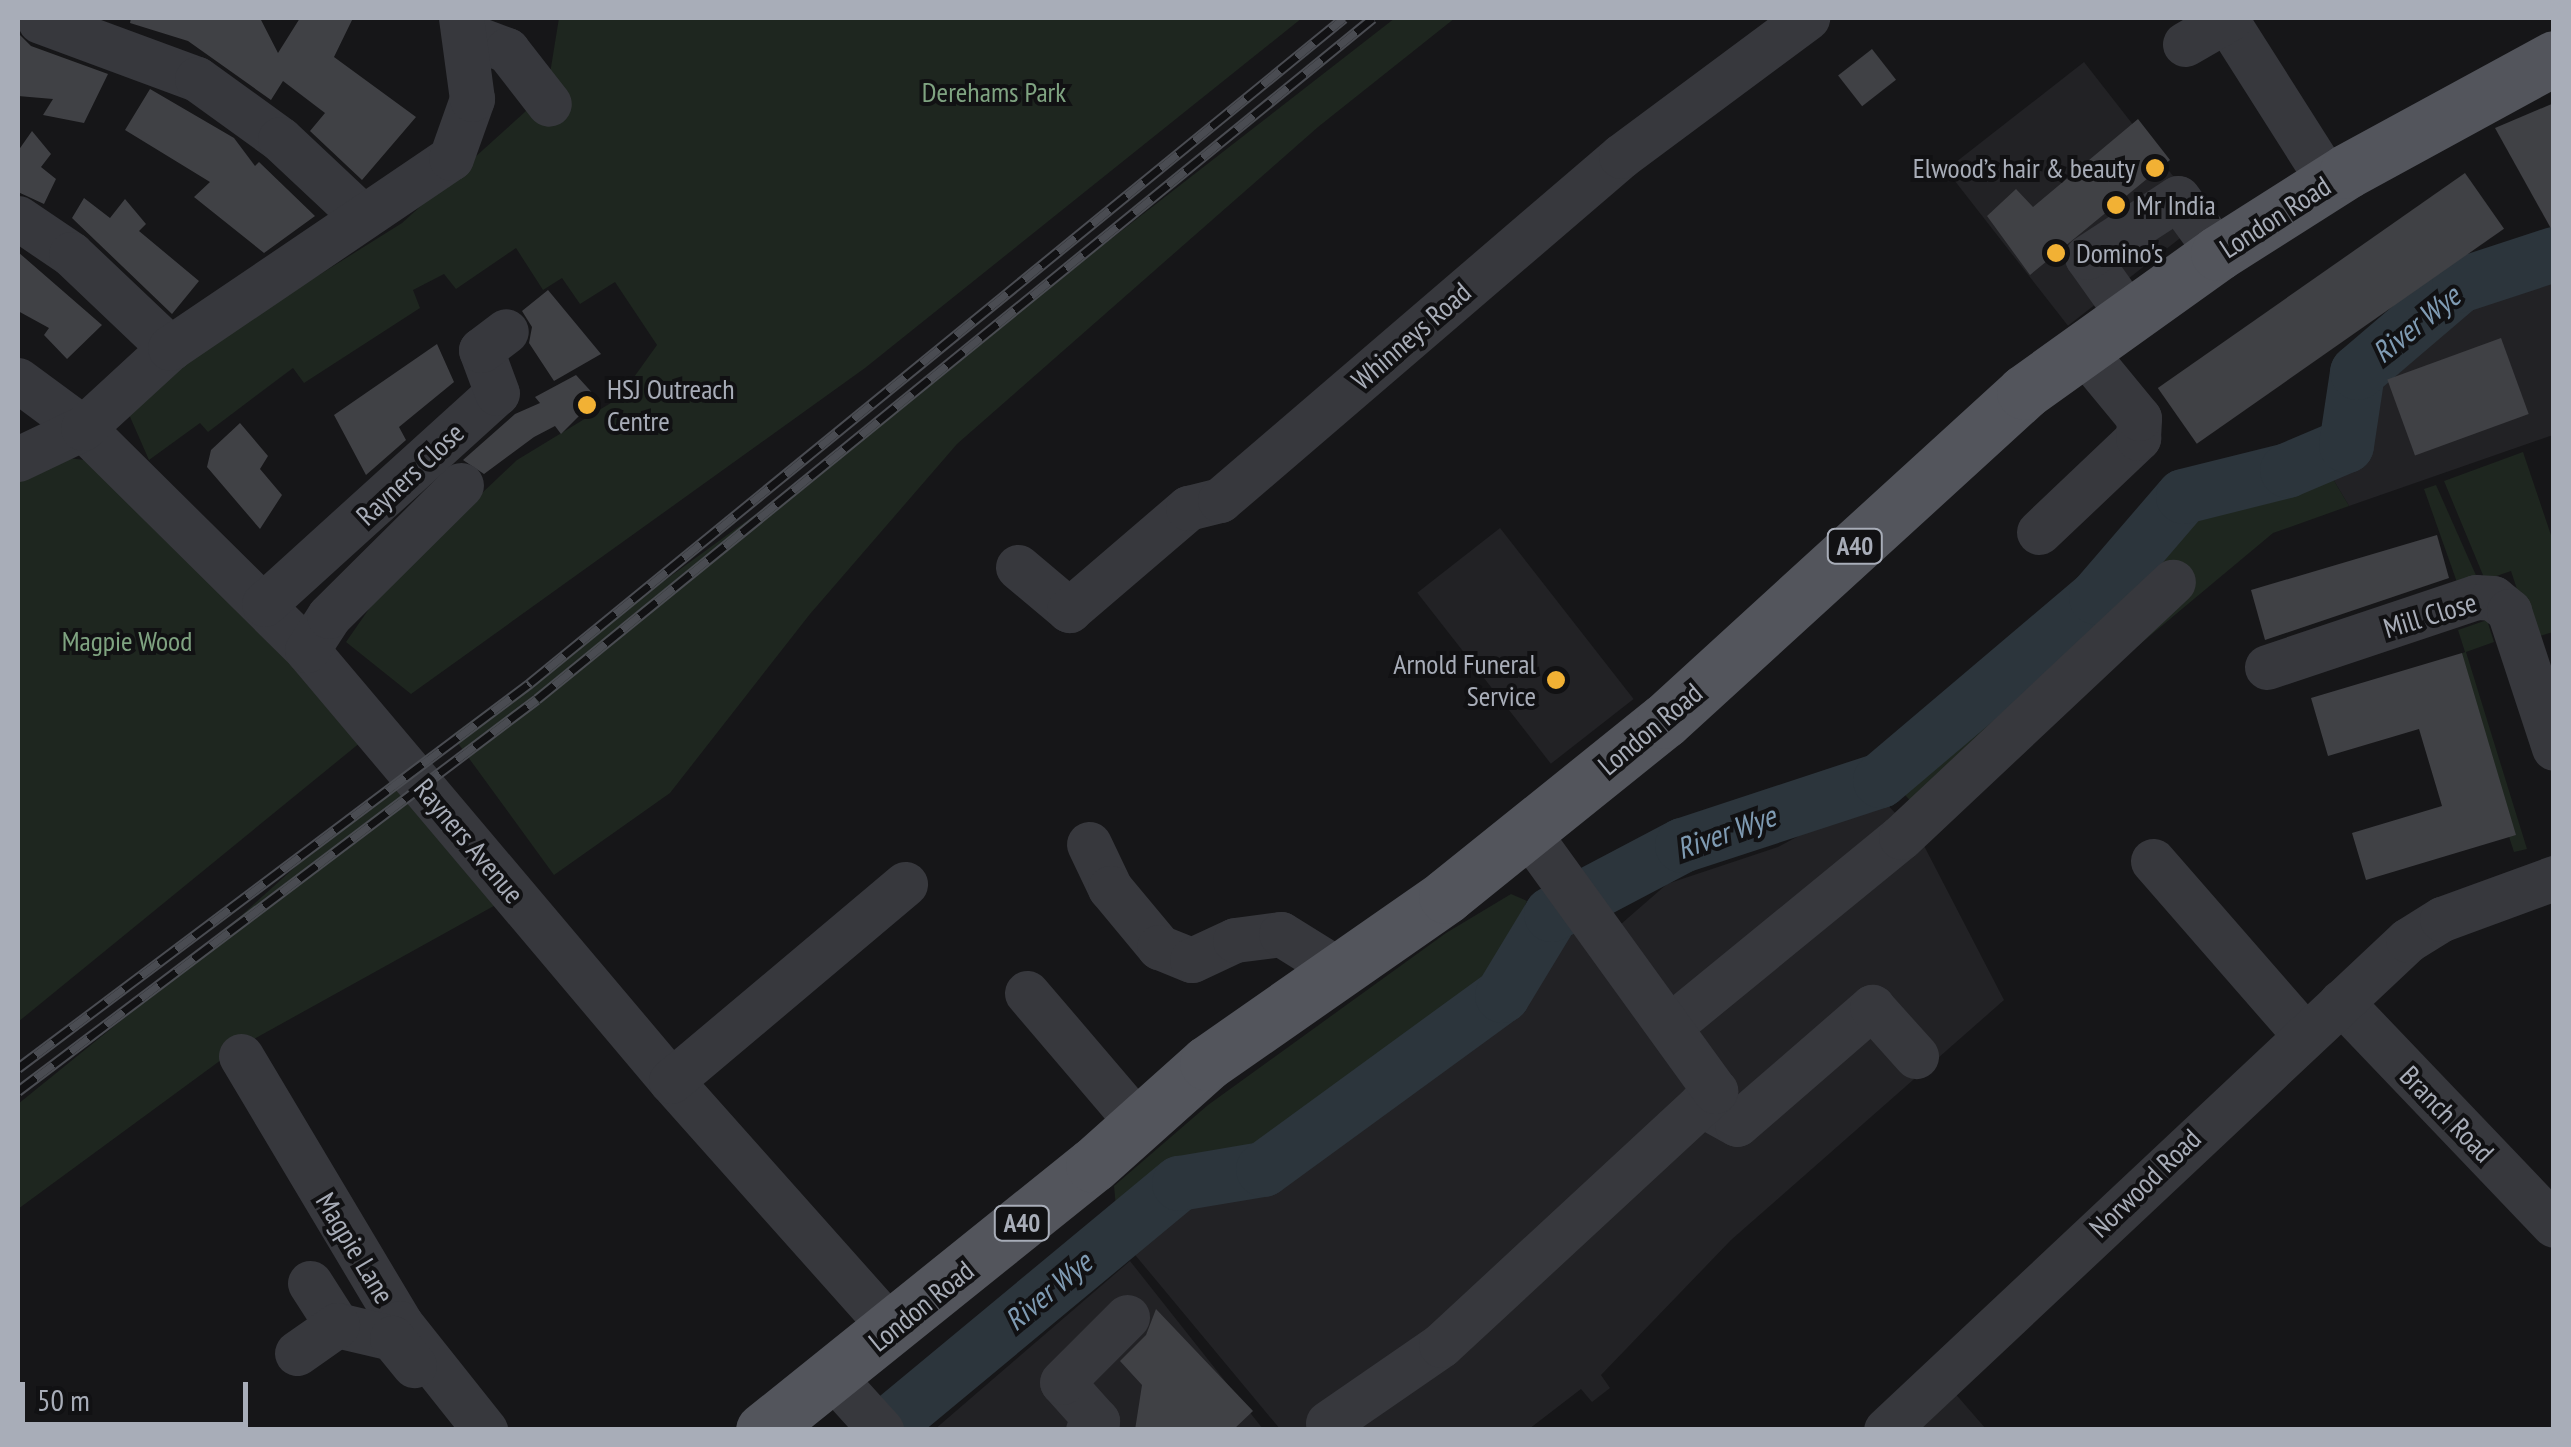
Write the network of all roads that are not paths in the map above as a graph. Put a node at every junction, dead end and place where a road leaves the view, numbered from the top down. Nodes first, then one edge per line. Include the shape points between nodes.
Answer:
1 (1806, 18) edge
2 (2228, 19) edge
3 (40, 21) dead end
4 (464, 26) edge
5 (2185, 44) dead end
6 (2554, 58) edge
7 (549, 104) dead end
8 (2329, 182) junction
9 (362, 216) junction
10 (18, 218) edge
11 (2218, 252) junction
12 (2128, 316) junction
13 (506, 330) dead end
14 (170, 348) junction
15 (2083, 350) junction
16 (18, 380) edge
17 (82, 428) junction
18 (18, 459) edge
19 (460, 486) dead end
20 (1220, 500) junction
21 (2039, 532) dead end
22 (1018, 568) dead end
23 (2173, 582) dead end
24 (1136, 591) dead end
25 (264, 604) junction
26 (307, 650) junction
27 (2268, 667) dead end
28 (2554, 748) edge
29 (1527, 831) junction
30 (1089, 844) dead end
31 (2153, 861) dead end
32 (2554, 878) edge
33 (905, 884) dead end
34 (1342, 972) junction
35 (1027, 993) dead end
36 (2341, 1002) junction
37 (1670, 1026) junction
38 (2302, 1032) junction
39 (241, 1056) dead end
40 (1916, 1056) dead end
41 (671, 1081) junction
42 (1701, 1104) junction
43 (1139, 1124) junction
44 (2554, 1225) edge
45 (310, 1283) dead end
46 (1127, 1317) dead end
47 (337, 1325) junction
48 (892, 1330) junction
49 (297, 1354) dead end
50 (859, 1405) edge
51 (1328, 1423) dead end
52 (464, 1430) edge
53 (485, 1430) edge
54 (764, 1430) edge
55 (1088, 1430) edge
56 (1886, 1430) edge

1 - 20 street, Whinneys Road via 1622,156
2 - 5 street
2 - 8 street
3 - 9 street via 196,80 280,139
4 - 7 street via 506,50
4 - 9 street via 472,99 450,158
6 - 8 main road, London Road / A40
8 - 11 main road, London Road / A40
9 - 14 street
10 - 14 street via 71,254
11 - 12 main road, London Road / A40
11 - 12 street via 2178,198 2087,257
12 - 15 main road, London Road / A40
13 - 25 street, Rayners Close via 482,350 497,393
14 - 17 street
15 - 21 street via 2138,418 2138,438
15 - 29 main road, London Road / A40 via 2024,392 1664,720
16 - 17 street, Rayners Avenue
17 - 18 street
17 - 25 street, Rayners Avenue
19 - 26 street via 330,616
20 - 22 street, Whinneys Road via 1188,508 1070,610
20 - 24 street via 1204,532
23 - 37 street via 1902,836
25 - 26 street, Rayners Avenue
26 - 41 street, Rayners Avenue
27 - 28 street, Mill Close via 2476,597 2493,598 2510,611
29 - 34 main road, London Road / A40
29 - 37 street
30 - 34 street via 1110,888 1159,947 1192,960 1236,940 1281,934
31 - 38 street
32 - 36 street, Norwood Road via 2442,919 2408,940
33 - 41 street
34 - 43 main road, London Road / A40 via 1207,1063
35 - 43 street
36 - 38 street, Norwood Road
36 - 44 street, Branch Road
37 - 42 street via 1716,1090
38 - 56 street, Norwood Road
39 - 53 street, Magpie Lane via 400,1322
40 - 42 street via 1872,1007 1737,1124
41 - 48 street, Rayners Avenue
42 - 51 street via 1441,1344
43 - 48 main road, London Road / A40
45 - 47 street
46 - 55 street via 1062,1382 1098,1421
47 - 49 street
47 - 52 street via 392,1338
48 - 50 main road, London Road / A40
50 - 54 main road, London Road / A40

